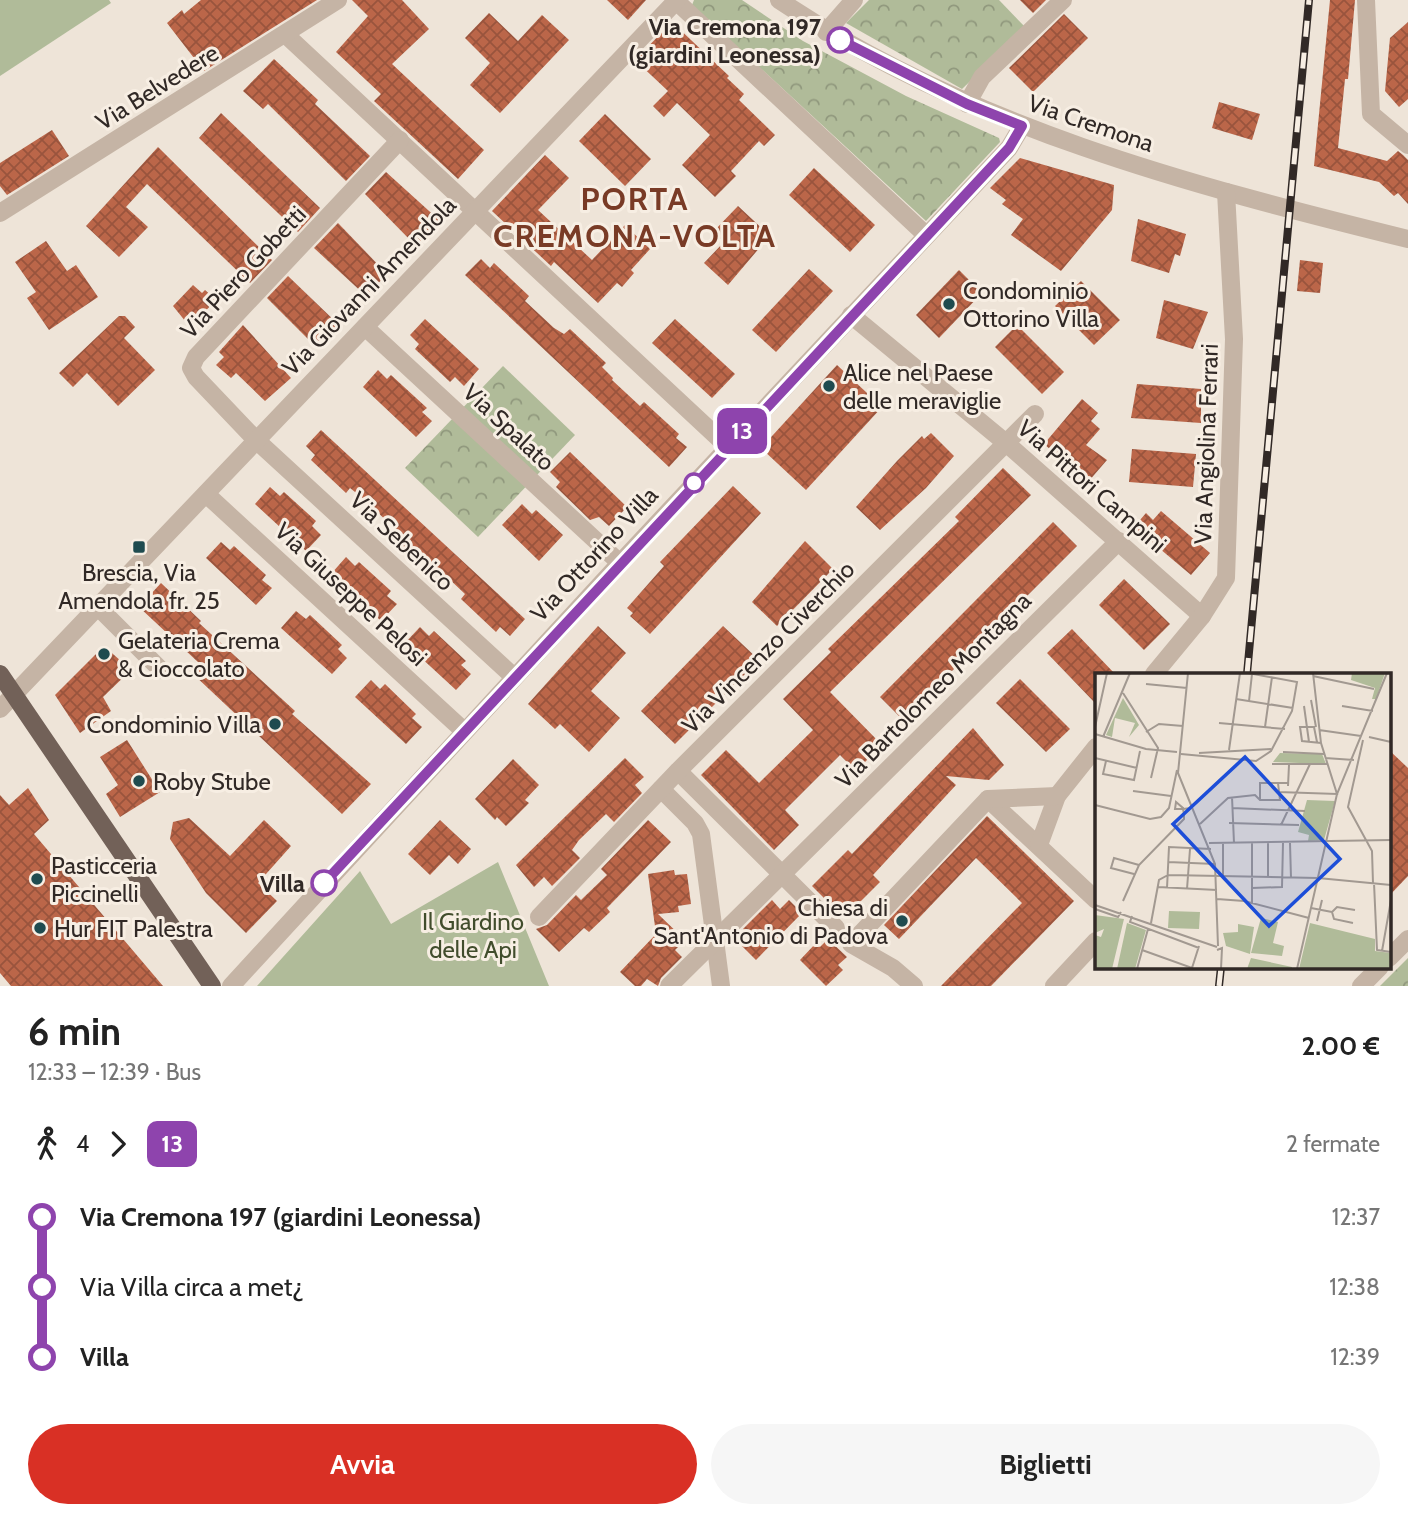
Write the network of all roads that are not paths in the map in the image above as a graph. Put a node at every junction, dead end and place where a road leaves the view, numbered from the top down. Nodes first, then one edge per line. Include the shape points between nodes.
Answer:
1 (338, 0) edge
2 (677, 0) edge
3 (779, 0) edge
4 (854, 0) edge
5 (1063, 0) edge
6 (1366, 0) edge
7 (826, 32) junction
8 (286, 35) junction
9 (967, 104) junction
10 (1022, 126) junction
11 (400, 140) junction
12 (1408, 145) edge
13 (1226, 192) junction
14 (475, 211) junction
15 (0, 213) edge
16 (1406, 235) edge
17 (926, 236) junction
18 (851, 315) junction
19 (365, 327) junction
20 (1035, 414) dead end
21 (256, 440) junction
22 (1006, 443) junction
23 (728, 447) junction
24 (206, 494) junction
25 (1119, 541) junction
26 (620, 563) junction
27 (98, 607) junction
28 (1202, 616) junction
29 (162, 670) dead end
30 (1155, 673) edge
31 (0, 674) edge
32 (513, 677) junction
33 (14, 695) junction
34 (0, 709) edge
35 (464, 731) junction
36 (1095, 750) edge
37 (678, 772) junction
38 (661, 789) junction
39 (1058, 796) junction
40 (988, 799) junction
41 (1039, 845) junction
42 (782, 873) junction
43 (1095, 898) edge
44 (539, 917) dead end
45 (836, 928) dead end
46 (1408, 939) edge
47 (713, 940) junction
48 (1095, 943) edge
49 (1390, 957) edge
50 (1379, 968) edge
51 (212, 986) edge
52 (231, 986) edge
53 (669, 986) edge
54 (721, 986) edge
55 (914, 986) edge
56 (1054, 986) edge
57 (1361, 986) edge

1 - 8 street, Via Belvedere
2 - 14 street, Via Giovanni Amendola
2 - 17 street
3 - 7 street, Via Cremona
4 - 7 street
5 - 9 street via 982,77
6 - 12 street via 1371,114
7 - 9 street, Via Cremona
8 - 11 street
8 - 15 street, Via Belvedere
9 - 10 street, Via Cremona
10 - 13 street, Via Cremona
10 - 17 street, Via Ottorino Villa via 1009,148
11 - 14 street
11 - 21 street, Via Piero Gobetti via 191,368
13 - 16 street, Via Cremona
13 - 28 street, Via Angiolina Ferrari via 1234,339 1226,578
14 - 19 street, Via Giovanni Amendola
14 - 23 street
17 - 18 street, Via Ottorino Villa
18 - 22 street, Via Pittori Campini
18 - 23 street, Via Ottorino Villa
19 - 21 street, Via Giovanni Amendola
19 - 26 street, Via Spalato
20 - 22 street, Via Vincenzo Civerchio
21 - 24 street, Via Giovanni Amendola
21 - 32 street, Via Sebenico
22 - 25 street, Via Pittori Campini
22 - 37 street, Via Vincenzo Civerchio
23 - 26 street, Via Ottorino Villa
24 - 27 street, Via Giovanni Amendola
24 - 35 street, Via Giuseppe Pelosi
25 - 28 street, Via Pittori Campini
25 - 42 street, Via Bartolomeo Montagna
26 - 32 street, Via Ottorino Villa
27 - 29 street
27 - 33 street, Via Giovanni Amendola
28 - 30 street, Via Angiolina Ferrari
31 - 33 main road
32 - 35 street, Via Ottorino Villa
33 - 34 street, Via Giovanni Amendola
33 - 51 main road
35 - 52 street, Via Ottorino Villa
36 - 39 street
37 - 38 street, Via Vincenzo Civerchio
37 - 42 street
38 - 44 street, Via Vincenzo Civerchio
38 - 47 street via 701,834
39 - 40 street
39 - 41 street
40 - 41 street
40 - 55 street via 851,944 894,968
41 - 43 street
42 - 45 street
42 - 47 street, Via Bartolomeo Montagna
46 - 49 street
47 - 53 street, Via Bartolomeo Montagna
47 - 54 street
48 - 56 street
50 - 57 street

